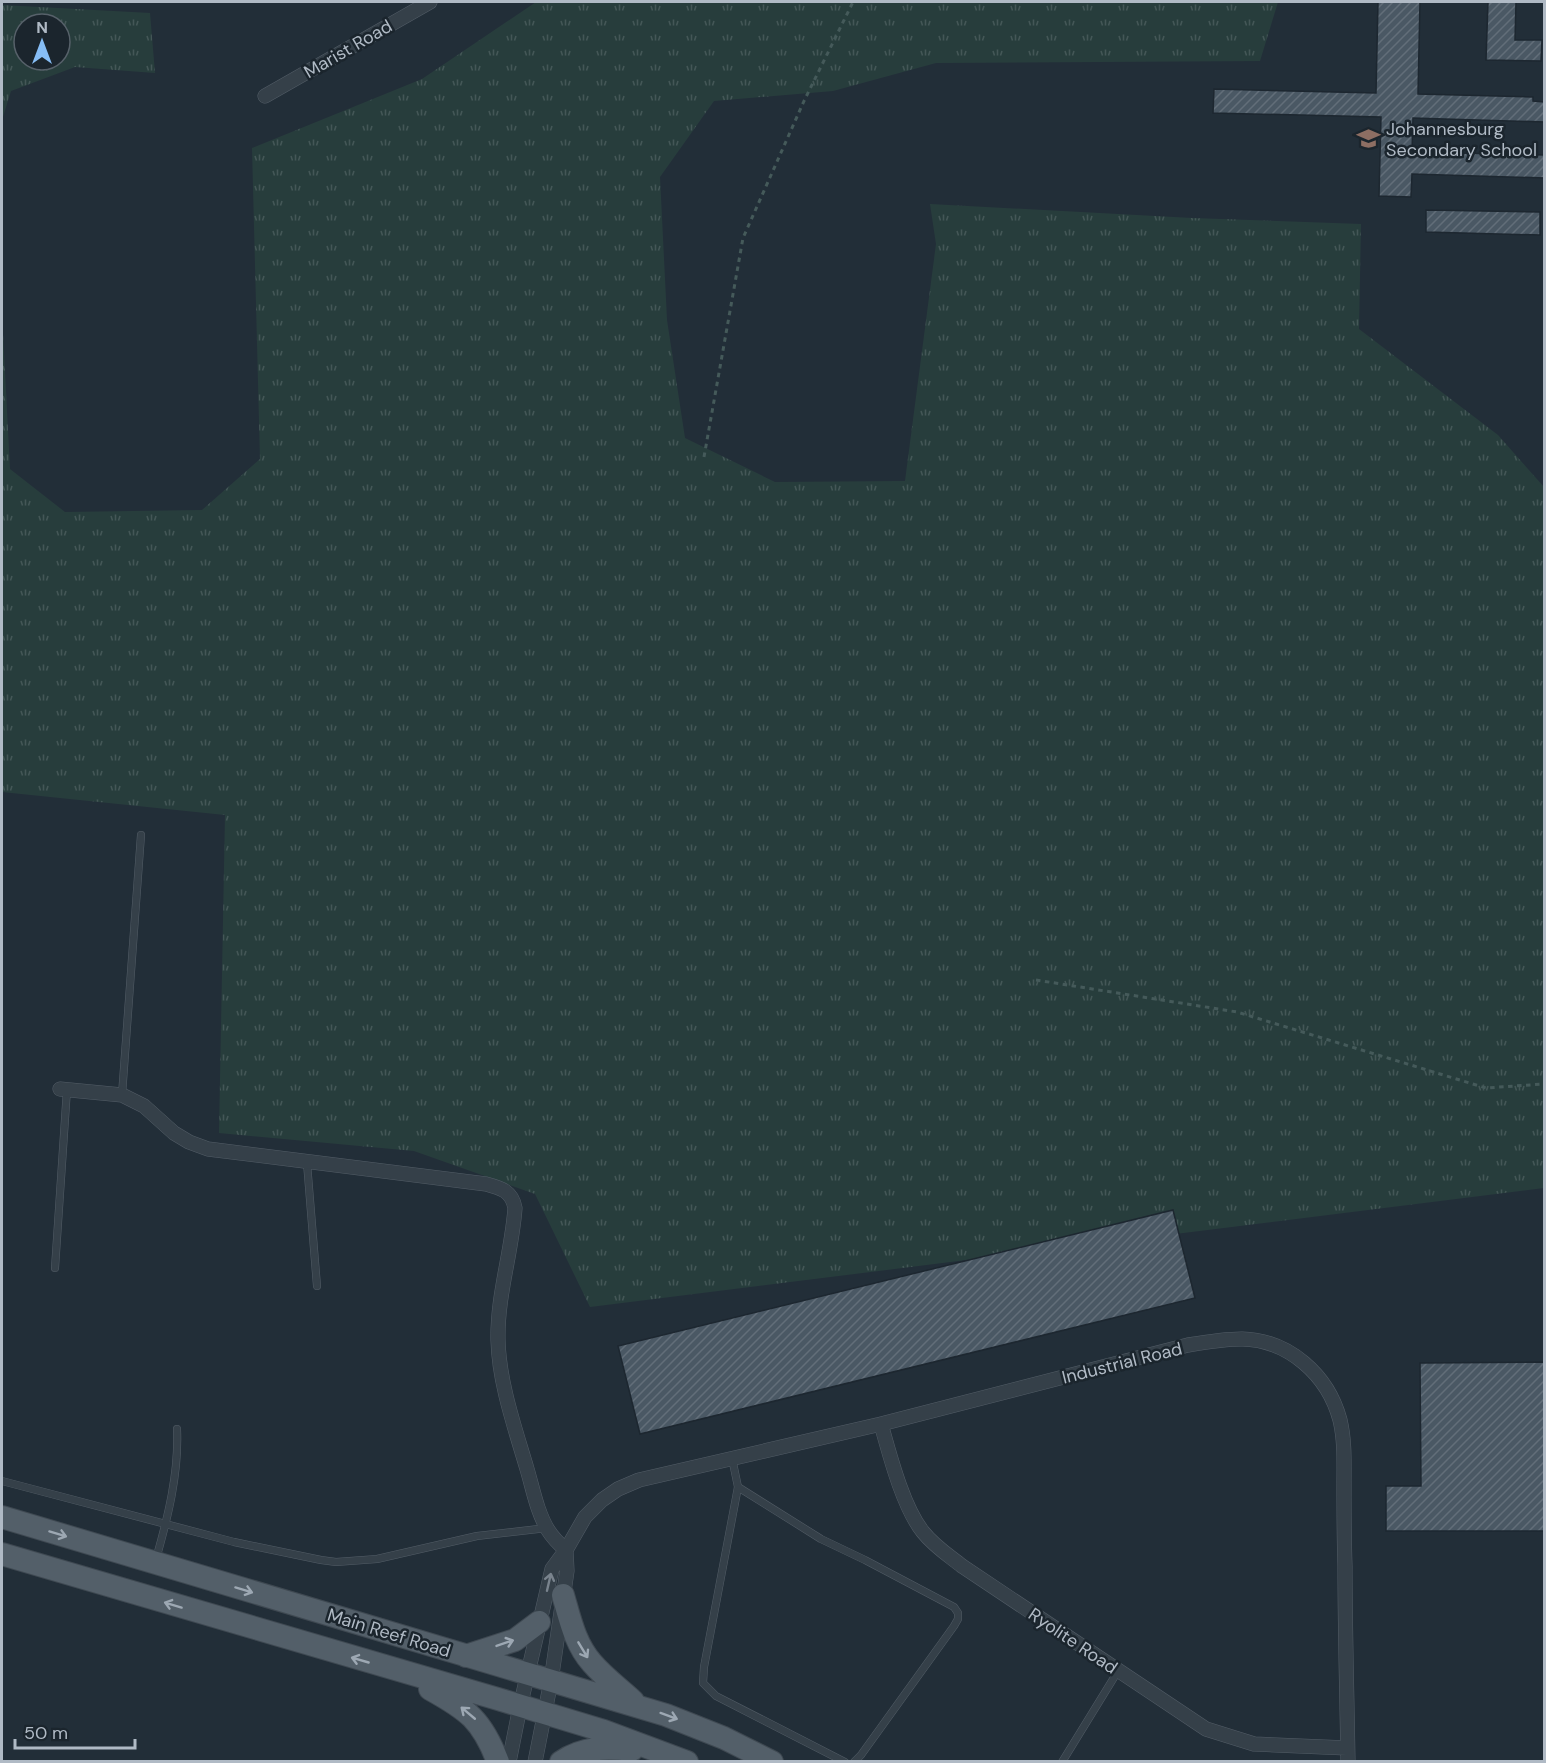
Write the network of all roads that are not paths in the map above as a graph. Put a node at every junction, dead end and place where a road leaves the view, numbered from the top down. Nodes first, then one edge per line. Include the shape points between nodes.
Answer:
1 (430, 2) edge
2 (265, 96) dead end
3 (141, 835) dead end
4 (63, 1089) joint
5 (122, 1095) junction
6 (307, 1163) junction
7 (55, 1268) dead end
8 (317, 1286) dead end
9 (880, 1424) junction
10 (177, 1429) dead end
11 (732, 1458) junction
12 (2, 1482) edge
13 (738, 1487) junction
14 (2, 1517) edge
15 (166, 1523) junction
16 (547, 1528) junction
17 (566, 1550) junction
18 (2, 1554) edge
19 (155, 1563) junction
20 (563, 1595) junction
21 (540, 1622) junction
22 (466, 1656) junction
23 (398, 1671) junction
24 (1118, 1671) junction
25 (528, 1675) junction
26 (551, 1681) junction
27 (520, 1707) junction
28 (639, 1707) junction
29 (545, 1714) junction
30 (1348, 1755) edge
31 (681, 1759) edge
32 (498, 1761) edge
33 (509, 1761) edge
34 (535, 1761) edge
35 (561, 1761) edge
36 (772, 1761) edge
37 (845, 1761) edge
38 (854, 1761) edge
39 (1062, 1761) edge

1 - 2 street, Marist Road
3 - 5 lane
4 - 5 street
4 - 7 lane
5 - 6 street via 144,1106 174,1133 198,1146
6 - 8 lane
6 - 16 street via 486,1184 509,1193 515,1208 500,1306 500,1360 516,1430
9 - 11 street, Industrial Road
9 - 24 street, Ryolite Road via 922,1532 937,1547
9 - 30 street, Industrial Road via 1215,1340 1244,1339 1271,1344 1295,1355 1322,1382 1334,1404 1343,1441
10 - 15 lane via 177,1455
11 - 13 lane
11 - 17 street, Industrial Road via 639,1480 618,1489 585,1517
12 - 15 lane
13 - 37 lane via 703,1683 716,1696
13 - 38 lane via 821,1539 954,1607 958,1613 954,1626
14 -> 19 main road, Main Reef Road
15 - 16 lane via 234,1542 336,1562 377,1559 477,1536
15 - 19 lane
16 - 17 street
17 - 20 street
21 -> 17 street, Industrial Road via 552,1569
23 -> 18 main road, Main Reef Road
19 -> 22 main road, Main Reef Road
20 - 26 street
20 -> 28 main road via 582,1650
22 -> 21 main road via 515,1640
21 - 25 street, Industrial Road
22 - 25 main road, Main Reef Road
23 - 27 main road, Main Reef Road
32 -> 23 main road via 484,1729 469,1713
24 - 30 street, Ryolite Road via 1206,1729 1254,1744
24 - 39 lane
25 - 26 main road, Main Reef Road
25 - 27 street, Industrial Road
26 - 28 main road, Main Reef Road
26 - 29 street
27 - 29 main road, Main Reef Road
27 - 33 street, Industrial Road
28 -> 36 main road, Main Reef Road via 724,1738
29 - 31 main road, Main Reef Road
29 - 34 street
31 - 35 main road via 609,1747 591,1749

